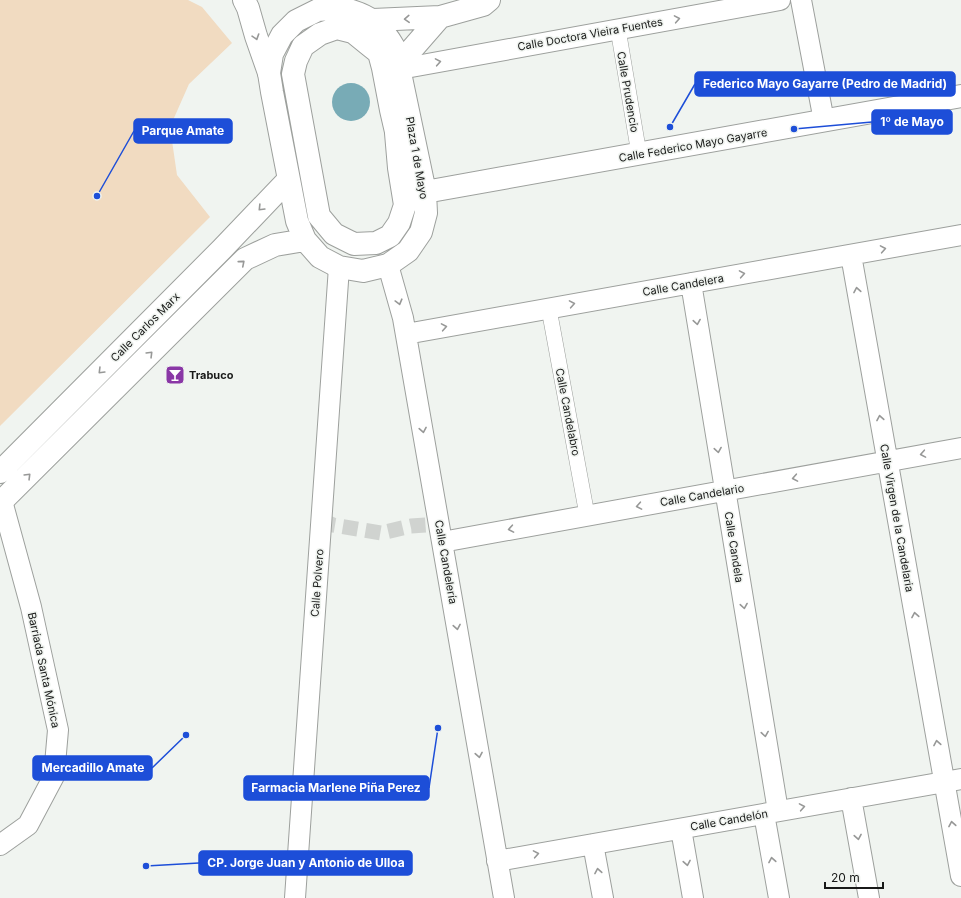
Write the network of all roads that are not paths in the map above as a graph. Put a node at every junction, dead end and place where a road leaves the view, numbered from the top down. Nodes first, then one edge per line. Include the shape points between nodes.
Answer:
1 (244, 0) edge
2 (489, 0) edge
3 (780, 0) edge
4 (801, 0) edge
5 (334, 4) edge
6 (440, 17) junction
7 (373, 20) junction
8 (618, 30) junction
9 (400, 66) junction
10 (270, 73) junction
11 (961, 96) edge
12 (824, 121) junction
13 (396, 133) junction
14 (639, 154) junction
15 (288, 180) junction
16 (424, 186) junction
17 (961, 235) edge
18 (305, 240) junction
19 (851, 255) junction
20 (388, 265) junction
21 (339, 267) junction
22 (691, 283) junction
23 (549, 309) junction
24 (406, 334) junction
25 (961, 448) edge
26 (887, 461) junction
27 (0, 472) edge
28 (725, 490) junction
29 (1, 502) edge
30 (587, 516) junction
31 (442, 542) junction
32 (952, 780) edge
33 (851, 798) junction
34 (771, 812) junction
35 (681, 829) junction
36 (593, 844) junction
37 (0, 845) edge
38 (497, 861) junction
39 (961, 876) edge
40 (295, 898) edge
41 (504, 898) edge
42 (603, 898) edge
43 (693, 898) edge
44 (779, 898) edge
45 (869, 898) edge

1 -> 10 main road
2 - 6 main road via 483,5
8 -> 3 street, Calle Doctora Vieira Fuentes
4 - 12 street
5 - 7 main road, Plaza 1 de Mayo
5 - 10 main road, Plaza 1 de Mayo via 296,21 282,35 272,54
6 -> 7 main road
6 - 9 main road
7 - 9 main road, Plaza 1 de Mayo via 386,33 395,48
9 -> 8 street, Calle Doctora Vieira Fuentes
8 - 14 street, Calle Prudencio
9 - 16 main road, Plaza 1 de Mayo
10 - 15 main road, Plaza 1 de Mayo
11 - 12 main road, Calle Federico Mayo Gayarre
12 - 14 main road, Calle Federico Mayo Gayarre
13 - 13 main road via 378,53 353,32 337,28 320,34 303,46 293,74 319,216 334,234 354,244 376,243 390,236 399,224 405,205
13 - 16 main road via 407,164
14 - 16 main road, Calle Federico Mayo Gayarre
15 - 18 main road, Plaza 1 de Mayo via 297,221
15 -> 27 main road, Calle Carlos Marx
16 - 20 main road, Plaza 1 de Mayo via 426,213 421,232 408,251
19 -> 17 street, Calle Candelera
18 - 21 main road, Plaza 1 de Mayo via 320,257
29 -> 18 main road, Calle Carlos Marx via 245,260 275,245
22 -> 19 street, Calle Candelera
26 -> 19 street, Calle Virgen de la Candelaria
20 - 21 main road, Plaza 1 de Mayo via 364,271
20 -> 24 street, Calle Candelería
21 - 40 street, Calle Polvero
23 -> 22 street, Calle Candelera
22 -> 28 street, Calle Candela
24 -> 23 street, Calle Candelera
23 - 30 street, Calle Candelabro
24 -> 31 street, Calle Candelería
25 -> 26 street, Calle Candelario
26 -> 28 street, Calle Candelario
32 -> 26 street, Calle Virgen de la Candelaria
28 -> 30 street, Calle Candelario
28 -> 34 street, Calle Candela
29 - 37 street, Barriada Santa Mónica via 31,607 58,730 54,776 28,825
30 -> 31 street, Calle Candelario
31 -> 38 street, Calle Candelería
32 - 33 street, Calle Candelón
39 -> 32 street, Calle Virgen de la Candelaria
34 -> 33 street, Calle Candelón
33 -> 45 street
34 - 35 street, Calle Candelón
44 -> 34 street, Calle Candela
35 - 36 street, Calle Candelón
35 -> 43 street
38 -> 36 street, Calle Candelón
42 -> 36 street
38 - 41 street, Calle Candelería

